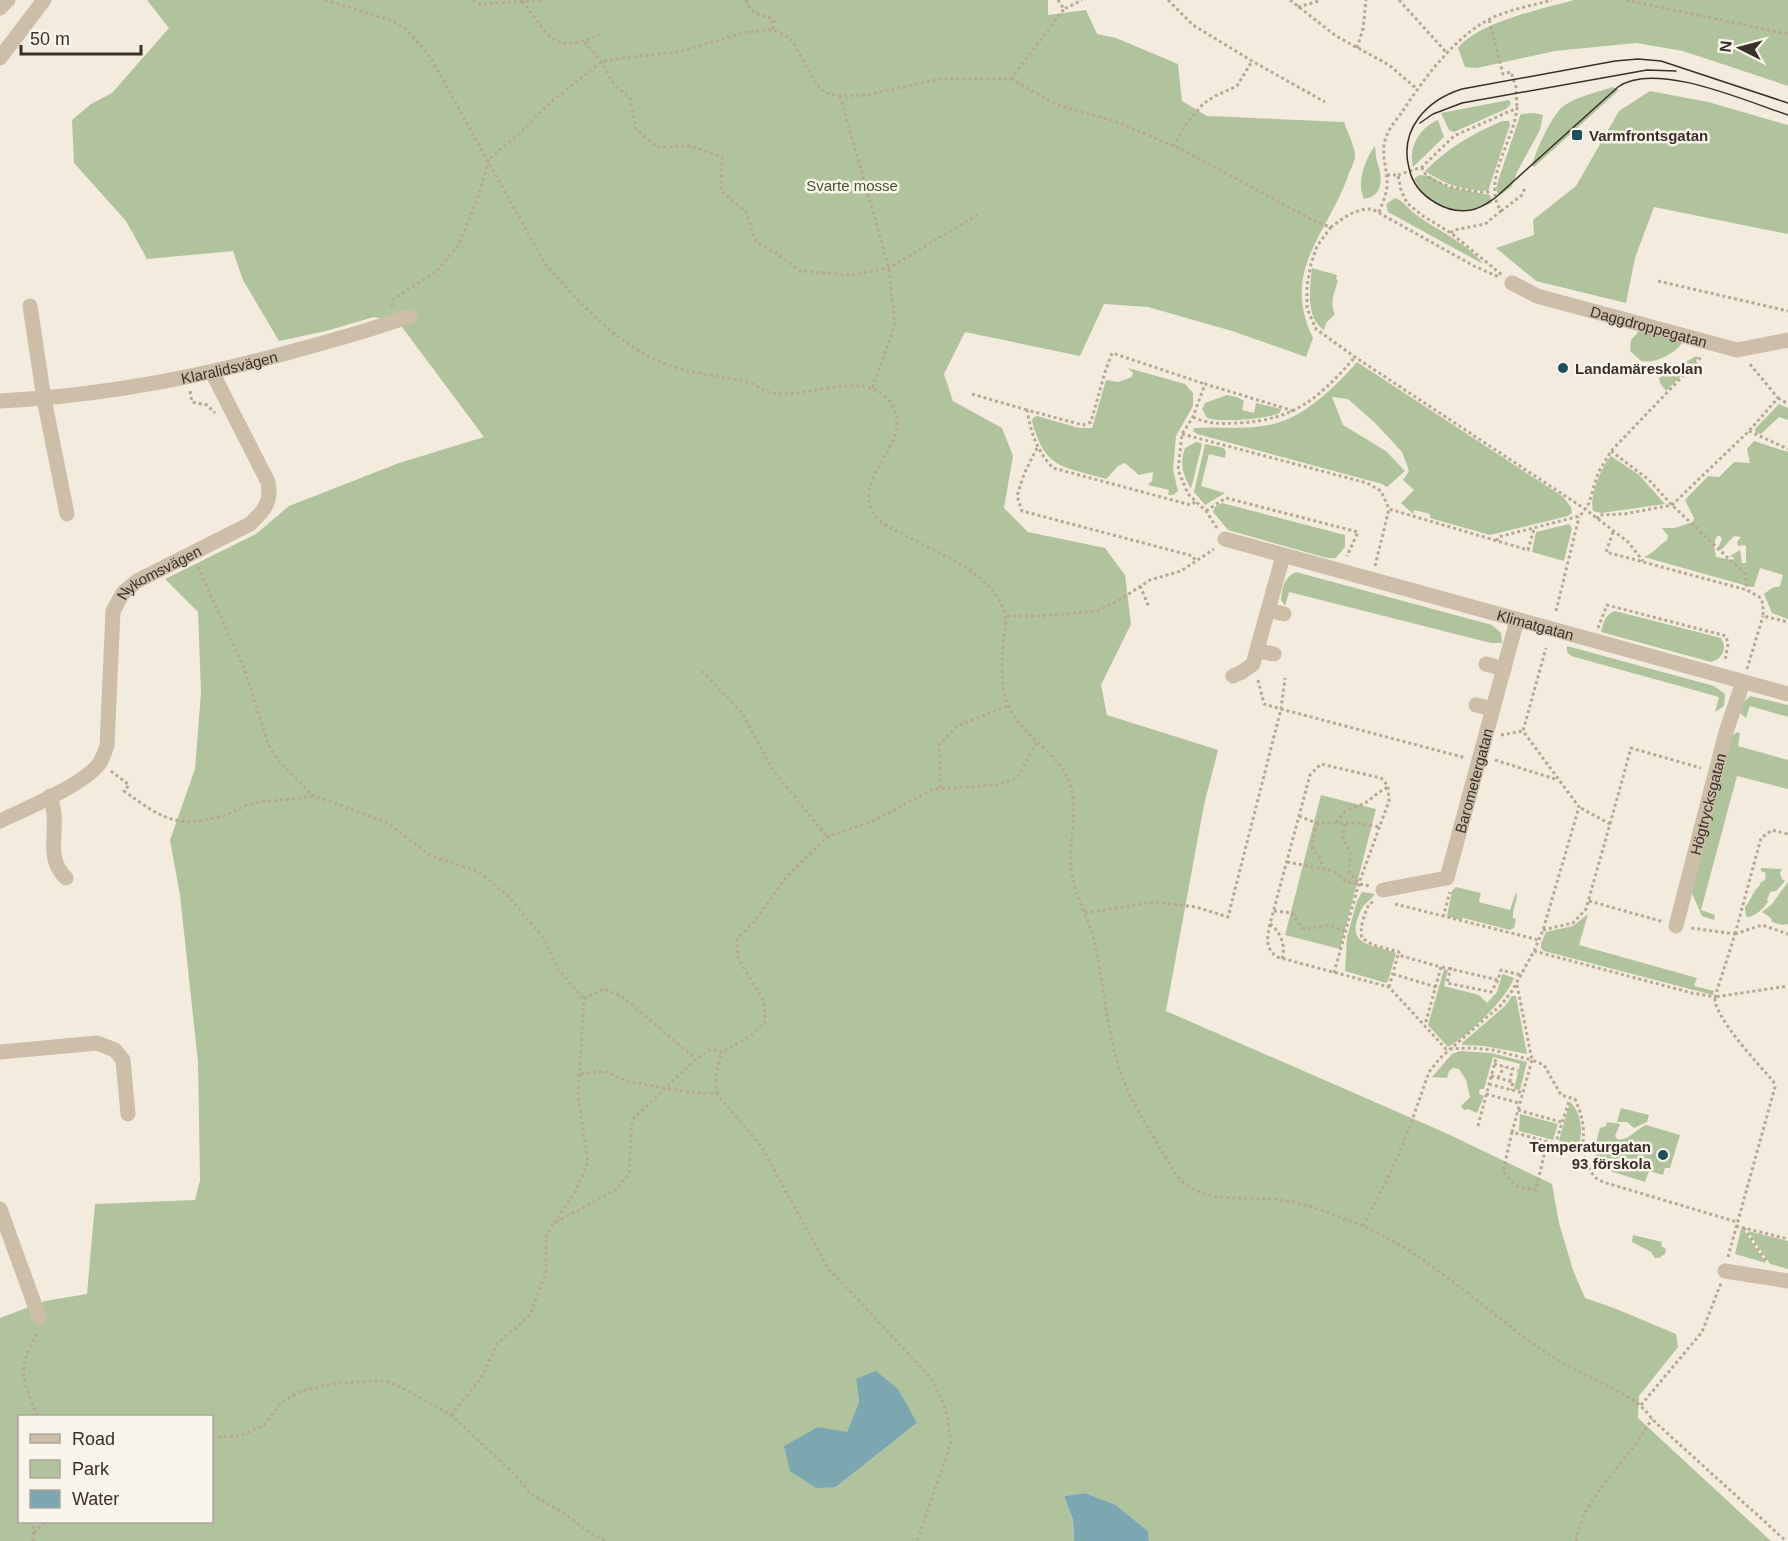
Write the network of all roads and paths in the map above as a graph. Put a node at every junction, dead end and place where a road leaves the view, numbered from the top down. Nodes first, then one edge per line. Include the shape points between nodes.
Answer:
1 (8, 0) edge
2 (44, 0) edge
3 (325, 0) edge
4 (473, 0) edge
5 (544, 0) edge
6 (746, 0) edge
7 (1058, 0) edge
8 (1083, 0) edge
9 (1168, 0) edge
10 (1290, 0) edge
11 (1366, 0) edge
12 (1399, 0) edge
13 (1552, 0) edge
14 (1626, 0) edge
15 (522, 1) edge
16 (1319, 1) edge
17 (1298, 7) junction
18 (0, 8) edge
19 (1064, 9) junction
20 (1489, 20) junction
21 (773, 30) junction
22 (601, 34) dead end
23 (1788, 34) edge
24 (585, 42) junction
25 (1357, 48) junction
26 (1446, 53) junction
27 (0, 58) edge
28 (1252, 61) junction
29 (602, 62) junction
30 (1011, 79) junction
31 (1417, 89) junction
32 (840, 96) junction
33 (1325, 102) dead end
34 (1517, 108) junction
35 (1173, 146) junction
36 (489, 159) junction
37 (1422, 167) junction
38 (1387, 175) junction
39 (1398, 175) junction
40 (1525, 188) dead end
41 (1493, 192) junction
42 (1502, 211) junction
43 (1379, 212) junction
44 (979, 214) dead end
45 (1331, 227) junction
46 (1451, 233) junction
47 (889, 268) junction
48 (1658, 281) dead end
49 (1512, 283) junction
50 (30, 306) dead end
51 (1788, 311) edge
52 (410, 316) dead end
53 (390, 323) junction
54 (1788, 339) edge
55 (1710, 344) junction
56 (1737, 350) junction
57 (1355, 357) junction
58 (212, 372) junction
59 (188, 377) junction
60 (1205, 384) junction
61 (872, 389) junction
62 (972, 394) dead end
63 (1778, 398) junction
64 (44, 399) junction
65 (0, 401) edge
66 (1788, 404) edge
67 (1026, 410) junction
68 (1294, 411) junction
69 (216, 415) dead end
70 (1193, 417) junction
71 (1749, 431) junction
72 (1182, 434) junction
73 (1037, 448) junction
74 (1788, 449) edge
75 (1611, 451) junction
76 (1195, 502) junction
77 (1671, 506) junction
78 (1389, 509) junction
79 (1585, 509) junction
80 (1206, 511) junction
81 (67, 514) dead end
82 (1580, 516) junction
83 (1597, 519) junction
84 (1534, 529) junction
85 (1612, 532) junction
86 (1225, 539) junction
87 (1497, 541) junction
88 (192, 554) junction
89 (1283, 556) junction
90 (1643, 561) junction
91 (1196, 562) junction
92 (1340, 572) junction
93 (1372, 580) junction
94 (1140, 586) junction
95 (1747, 590) junction
96 (1149, 607) dead end
97 (1268, 610) junction
98 (1556, 611) dead end
99 (1284, 614) dead end
100 (1006, 616) junction
101 (1763, 616) junction
102 (1517, 620) junction
103 (1788, 622) edge
104 (1594, 641) junction
105 (1546, 648) dead end
106 (1274, 654) dead end
107 (1255, 657) junction
108 (1486, 664) dead end
109 (1504, 669) junction
110 (702, 671) dead end
111 (1233, 676) dead end
112 (1720, 676) junction
113 (1285, 678) dead end
114 (1743, 682) junction
115 (1788, 694) edge
116 (1476, 705) dead end
117 (1008, 706) junction
118 (1281, 709) junction
119 (1493, 709) junction
120 (1523, 731) junction
121 (1493, 737) dead end
122 (1036, 743) junction
123 (1483, 760) junction
124 (100, 762) junction
125 (1716, 772) junction
126 (1557, 779) junction
127 (1388, 786) junction
128 (940, 789) junction
129 (312, 795) junction
130 (50, 796) junction
131 (1579, 807) junction
132 (1299, 816) junction
133 (0, 821) edge
134 (1318, 823) junction
135 (1337, 823) junction
136 (1345, 824) junction
137 (1610, 824) junction
138 (1380, 826) junction
139 (1788, 834) edge
140 (827, 837) junction
141 (1287, 862) junction
142 (1322, 868) junction
143 (66, 878) dead end
144 (1359, 883) junction
145 (1383, 896) junction
146 (1274, 911) junction
147 (1086, 913) junction
148 (1270, 924) junction
149 (1676, 926) dead end
150 (1543, 930) junction
151 (1346, 932) junction
152 (1788, 933) edge
153 (1539, 940) junction
154 (1534, 951) junction
155 (1398, 956) junction
156 (1282, 959) junction
157 (1441, 967) junction
158 (1451, 967) junction
159 (1334, 974) junction
160 (1393, 974) junction
161 (1521, 975) junction
162 (1498, 980) junction
163 (1516, 984) junction
164 (1788, 986) edge
165 (1389, 987) junction
166 (1436, 987) junction
167 (1715, 997) junction
168 (584, 999) junction
169 (1425, 1025) junction
170 (1451, 1049) junction
171 (0, 1052) edge
172 (722, 1052) junction
173 (1496, 1058) dead end
174 (696, 1059) junction
175 (1532, 1060) junction
176 (1494, 1064) junction
177 (1504, 1067) junction
178 (1512, 1069) junction
179 (1518, 1070) dead end
180 (581, 1074) junction
181 (1491, 1076) junction
182 (1498, 1078) junction
183 (1510, 1082) junction
184 (1489, 1084) junction
185 (1503, 1088) junction
186 (666, 1089) junction
187 (1511, 1090) junction
188 (717, 1094) junction
189 (1486, 1094) junction
190 (1523, 1094) junction
191 (1500, 1098) junction
192 (1570, 1098) junction
193 (1520, 1103) junction
194 (1518, 1110) junction
195 (128, 1114) dead end
196 (1561, 1122) junction
197 (1478, 1126) dead end
198 (1512, 1132) junction
199 (1546, 1142) junction
200 (1556, 1144) junction
201 (1581, 1151) junction
202 (0, 1209) edge
203 (553, 1224) junction
204 (1737, 1224) junction
205 (1364, 1226) junction
206 (1744, 1228) junction
207 (1788, 1239) edge
208 (1725, 1270) junction
209 (1768, 1277) junction
210 (1788, 1281) edge
211 (39, 1317) joint
212 (1641, 1405) junction
213 (37, 1415) edge
214 (451, 1415) junction
215 (1652, 1419) junction
216 (213, 1438) edge
217 (34, 1523) edge
218 (43, 1523) edge
219 (34, 1533) junction
220 (33, 1541) edge
221 (606, 1541) edge
222 (917, 1541) edge
223 (1576, 1541) edge
224 (1786, 1541) edge

1 - 18 street
2 - 27 street
3 - 36 path via 390,20 406,30 429,55
4 - 15 path via 479,4
5 - 15 path
6 - 21 path via 748,8 757,15 773,19
7 - 19 path
8 - 19 path
9 - 28 path via 1193,25
10 - 17 path
11 - 25 path
12 - 26 path
13 - 20 path
14 - 23 path
15 - 24 path via 554,41 567,45
16 - 17 path
17 - 25 path
19 - 30 path
20 - 26 path
20 - 34 path via 1503,74 1511,72 1516,87
21 - 29 path via 747,32 678,52
21 - 32 path via 793,42 816,84 826,93
22 - 24 path
24 - 29 path
25 - 31 path via 1389,65
26 - 31 path
28 - 33 path
28 - 35 path via 1237,86 1203,104
29 - 36 path via 550,102
29 - 47 path via 614,84 630,98 636,129 657,147 691,146 722,157 721,191 746,212 756,242 800,271 851,275
30 - 32 path via 939,79 867,95
30 - 35 path via 1058,105 1114,121
31 - 38 path via 1387,135
32 - 47 path
34 - 37 path via 1454,136
34 - 41 path
35 - 45 path
36 - 53 path via 459,244 437,271 392,300
36 - 61 path via 545,264 629,345 671,366 747,382 771,393 839,387
37 - 39 path
37 - 41 path via 1424,173 1459,189
38 - 39 path
38 - 43 path via 1388,188
39 - 46 path via 1407,203
40 - 42 path
41 - 42 path
42 - 46 path via 1485,224
43 - 45 path via 1363,208
43 - 49 path
44 - 47 path
45 - 57 path via 1317,246 1311,264 1307,308 1316,329
46 - 49 path
47 - 61 path via 895,325
48 - 51 path
49 - 55 street, Daggdroppegatan via 1537,296
50 - 64 street
52 - 53 street, Klaralidsvägen
53 - 58 street, Klaralidsvägen
54 - 56 street, Daggdroppegatan
55 - 56 street, Daggdroppegatan
55 - 75 path via 1701,359
56 - 63 path
57 - 68 path via 1322,393
57 - 79 path
58 - 59 street, Klaralidsvägen
58 - 88 street, Nykomsvägen via 267,479 269,500 265,510 250,524
59 - 64 street, Klaralidsvägen
59 - 69 path via 192,402 207,405
60 - 67 path via 1112,353 1091,422 1083,425
60 - 68 path
60 - 70 path
61 - 100 path via 890,402 897,423 893,440 873,477 871,510 894,530 988,583
62 - 67 path
63 - 66 path
63 - 71 path
64 - 65 street, Klaralidsvägen
64 - 81 street
67 - 73 path
68 - 70 path via 1267,421 1236,423 1212,423
70 - 72 path
71 - 74 path
71 - 77 path
72 - 76 path via 1178,470
72 - 78 path via 1367,483 1381,491
73 - 76 path via 1053,468 1191,505
73 - 91 path via 1017,496 1022,511 1193,556
75 - 77 path via 1649,480
75 - 79 path
76 - 80 path
77 - 83 path via 1599,515
77 - 95 path via 1744,574
78 - 87 path
78 - 93 path
79 - 82 path
79 - 83 path
80 - 86 path
80 - 92 path via 1226,498 1358,532
82 - 84 path
82 - 98 path
83 - 85 path
84 - 87 path via 1498,537
84 - 87 path via 1528,550
85 - 90 path via 1635,549
85 - 90 path via 1606,552
86 - 89 street, Klimatgatan
86 - 91 path
88 - 124 street, Nykomsvägen via 137,581 123,593 113,611 107,746
88 - 129 path via 244,668 268,744
89 - 92 street, Klimatgatan
89 - 97 street
90 - 95 path
91 - 94 path
92 - 93 street, Klimatgatan
93 - 102 street, Klimatgatan
94 - 96 path
94 - 100 path via 1098,610
95 - 101 path via 1761,598
97 - 99 street
97 - 107 street
100 - 117 path via 1002,680
101 - 103 path
101 - 114 path
102 - 104 street, Klimatgatan
102 - 109 street, Barometergatan
104 - 112 street, Klimatgatan
104 - 112 path via 1607,605 1726,636 1728,644
105 - 120 path
106 - 107 street
107 - 111 street
107 - 118 path via 1264,704
108 - 109 street
109 - 119 street, Barometergatan
110 - 140 path via 742,713 773,770
112 - 114 street, Klimatgatan
113 - 118 path
114 - 115 street, Klimatgatan
114 - 125 street, Högtrycksgatan
116 - 119 street
117 - 122 path
117 - 128 path via 957,726 939,745
118 - 123 path
118 - 147 path via 1228,917 1196,907 1154,902
119 - 123 street, Barometergatan
120 - 121 path
120 - 126 path
122 - 128 path via 1017,778 996,785
122 - 147 path via 1058,762 1071,787 1072,877
123 - 126 path
123 - 145 street, Barometergatan via 1447,878
124 - 129 path via 129,785 124,790 169,820 187,822 222,816 248,804
124 - 130 street
125 - 137 path via 1631,748
125 - 149 street, Högtrycksgatan
126 - 131 path
127 - 132 path via 1381,778 1321,764 1310,775
127 - 135 path via 1346,810
127 - 138 path via 1389,801
128 - 140 path via 933,789 873,821
129 - 168 path via 386,822 430,855 479,872 508,896 544,940 557,968
130 - 133 street
130 - 143 street via 54,861
131 - 137 path
131 - 150 path
132 - 134 path
132 - 141 path
134 - 135 path
134 - 142 path via 1311,846
135 - 136 path
136 - 138 path
136 - 144 path via 1343,838 1350,853 1349,872
137 - 150 path via 1586,909 1572,923
138 - 144 path
139 - 152 path via 1772,830 1761,838 1735,934 1762,925
140 - 172 path via 787,876 737,939 738,958 763,1000 766,1021 752,1035
141 - 142 path
141 - 146 path
142 - 144 path via 1346,882
144 - 145 path
144 - 151 path
145 - 153 path
145 - 155 path via 1369,904 1360,934 1365,942 1398,952
146 - 148 path
146 - 151 path via 1292,913 1305,929 1329,925
147 - 205 path via 1096,945 1121,1075 1178,1177 1204,1193 1284,1200
148 - 156 path via 1282,941
148 - 156 path via 1268,948
150 - 153 path
151 - 159 path
153 - 154 path
154 - 161 path
154 - 167 path
155 - 157 path
155 - 160 path
156 - 159 path
157 - 158 path
157 - 166 path
158 - 162 path
158 - 162 path via 1447,983 1491,992
159 - 165 path
160 - 165 path
160 - 166 path
161 - 162 path via 1501,970
161 - 163 path
163 - 170 path via 1501,1005
163 - 175 path
164 - 167 path
165 - 169 path
166 - 169 path
167 - 204 path via 1716,1007 1726,1022 1775,1087
168 - 174 path via 603,989 620,995
168 - 180 path
169 - 170 path
170 - 175 path via 1494,1050
170 - 205 path via 1429,1072 1391,1172
171 - 195 street via 97,1043 115,1050 123,1060
172 - 174 path via 711,1049
172 - 188 path via 715,1078
173 - 176 path
174 - 186 path
175 - 190 path
175 - 192 path via 1544,1065 1561,1095
176 - 177 path
176 - 181 path
177 - 178 path
177 - 182 path
178 - 179 path
178 - 183 path
180 - 186 path via 604,1071 627,1081
180 - 203 path via 578,1097 588,1162
181 - 182 path
181 - 184 path
182 - 183 path
183 - 187 path
184 - 185 path
184 - 189 path
185 - 187 path
185 - 191 path
186 - 188 path
186 - 203 path via 632,1120 629,1174 615,1190
187 - 190 path
188 - 222 path via 761,1146 828,1268 932,1379 946,1410 951,1442
189 - 191 path
189 - 197 path
190 - 193 path
191 - 193 path
192 - 196 path
192 - 201 path via 1575,1099 1584,1125
193 - 194 path
194 - 196 path
194 - 198 path
196 - 200 path
198 - 199 path
198 - 199 path via 1503,1172 1516,1186 1536,1190
199 - 200 path
200 - 201 path
201 - 204 path via 1591,1172 1603,1182
202 - 211 street
203 - 214 path via 546,1237 546,1272 530,1315 498,1344 482,1377
204 - 206 path
204 - 208 path
205 - 212 path via 1407,1249 1550,1355
206 - 207 path
206 - 209 path via 1770,1267
208 - 209 street
208 - 212 path via 1702,1332
209 - 210 street
211 - 213 path via 22,1374
212 - 215 path
214 - 216 path via 385,1381 335,1383 301,1391 282,1402 264,1425 242,1435
214 - 221 path via 530,1493
215 - 223 path via 1604,1481 1580,1523
215 - 224 path
217 - 219 path
218 - 219 path
219 - 220 path

